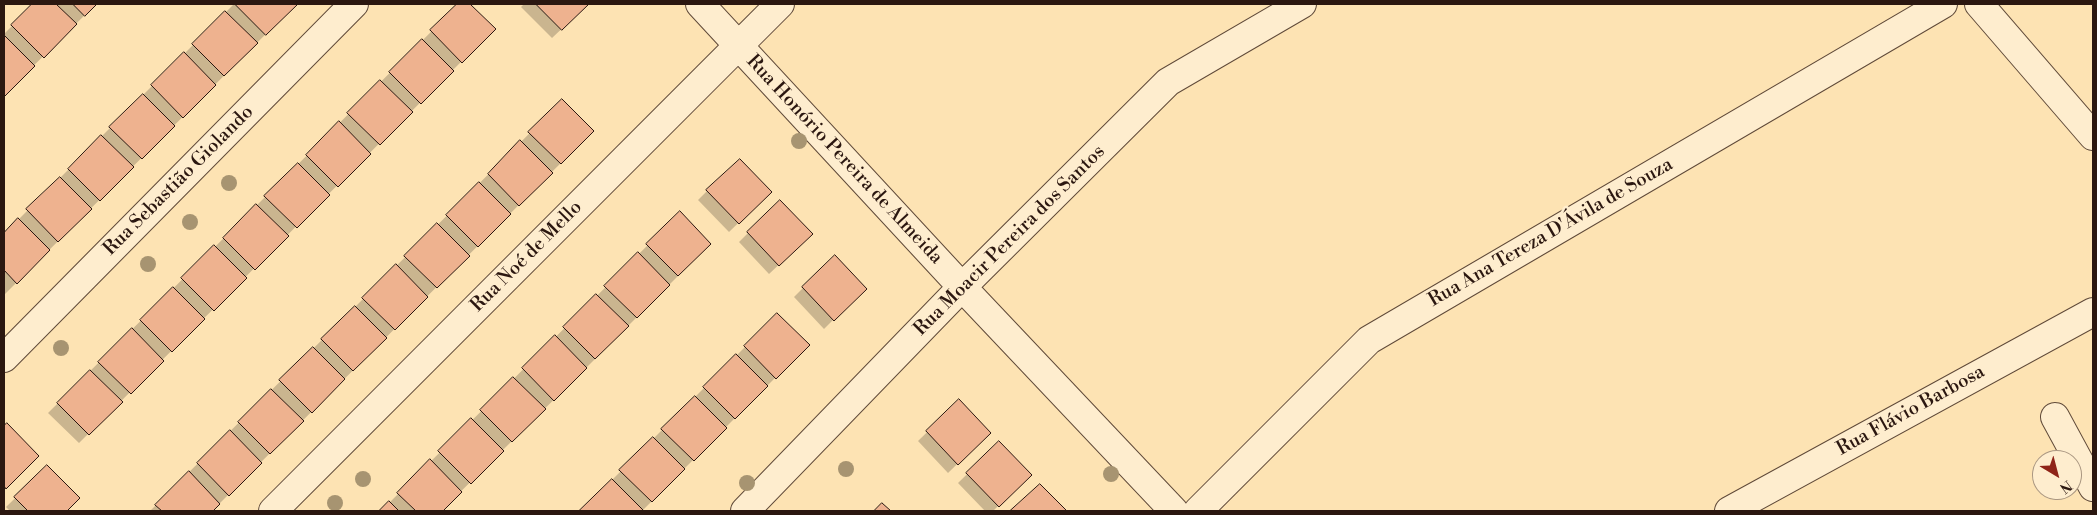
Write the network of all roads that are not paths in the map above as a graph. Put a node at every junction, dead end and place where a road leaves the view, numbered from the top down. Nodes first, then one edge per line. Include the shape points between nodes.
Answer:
1 (354, 4) edge
2 (700, 4) edge
3 (780, 4) edge
4 (1302, 4) edge
5 (1943, 4) edge
6 (1979, 4) edge
7 (738, 45) junction
8 (2093, 136) edge
9 (962, 288) junction
10 (2093, 312) edge
11 (4, 358) edge
12 (2056, 417) dead end
13 (2093, 487) edge
14 (273, 511) edge
15 (745, 511) edge
16 (1174, 511) edge
17 (1198, 511) edge
18 (1730, 511) edge

1 - 11 street, Rua Sebastião Giolando
2 - 7 street, Rua Honório Pereira de Almeida
3 - 7 street, Rua Noé de Mello
4 - 9 street, Rua Moacir Pereira dos Santos via 1168,82
5 - 17 street, Rua Ana Tereza D'Ávila de Souza via 1369,340
6 - 8 street
7 - 9 street, Rua Honório Pereira de Almeida
7 - 14 street, Rua Noé de Mello
9 - 15 street, Rua Moacir Pereira dos Santos
9 - 16 street, Rua Honório Pereira de Almeida
10 - 18 street, Rua Flávio Barbosa
12 - 13 street

